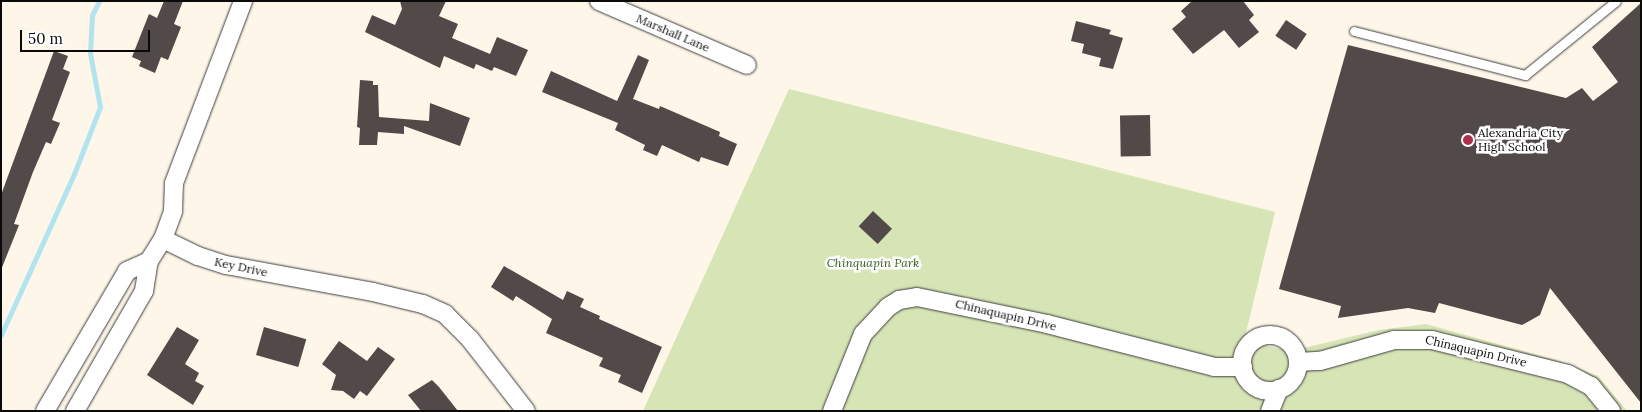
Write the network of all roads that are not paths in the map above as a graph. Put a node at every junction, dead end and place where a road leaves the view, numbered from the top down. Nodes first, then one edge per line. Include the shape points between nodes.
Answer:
1 (243, 1) edge
2 (599, 1) edge
3 (1616, 1) edge
4 (1354, 31) dead end
5 (747, 65) dead end
6 (163, 239) junction
7 (149, 261) junction
8 (1298, 362) junction
9 (1243, 367) junction
10 (1279, 389) junction
11 (45, 411) edge
12 (75, 411) edge
13 (526, 411) edge
14 (832, 411) edge
15 (1270, 411) edge
16 (1611, 411) edge

1 - 6 street via 174,183 173,211
2 - 5 street, Marshall Lane
3 - 4 lane via 1525,75
6 - 7 street
6 - 13 street, Key Drive via 226,265 351,287 423,304 445,314 470,339
7 - 11 street via 127,271
7 - 12 street via 144,291
8 - 9 street via 1291,345 1276,335 1267,335 1251,342
8 - 10 street via 1293,378
8 - 16 street, Chinaquapin Drive via 1320,361 1394,340 1432,340 1568,374 1591,386
9 - 10 street via 1255,386 1262,390
9 - 14 street, Chinaquapin Drive via 1214,367 1048,324 917,296 899,300 888,307 864,334
10 - 15 street

